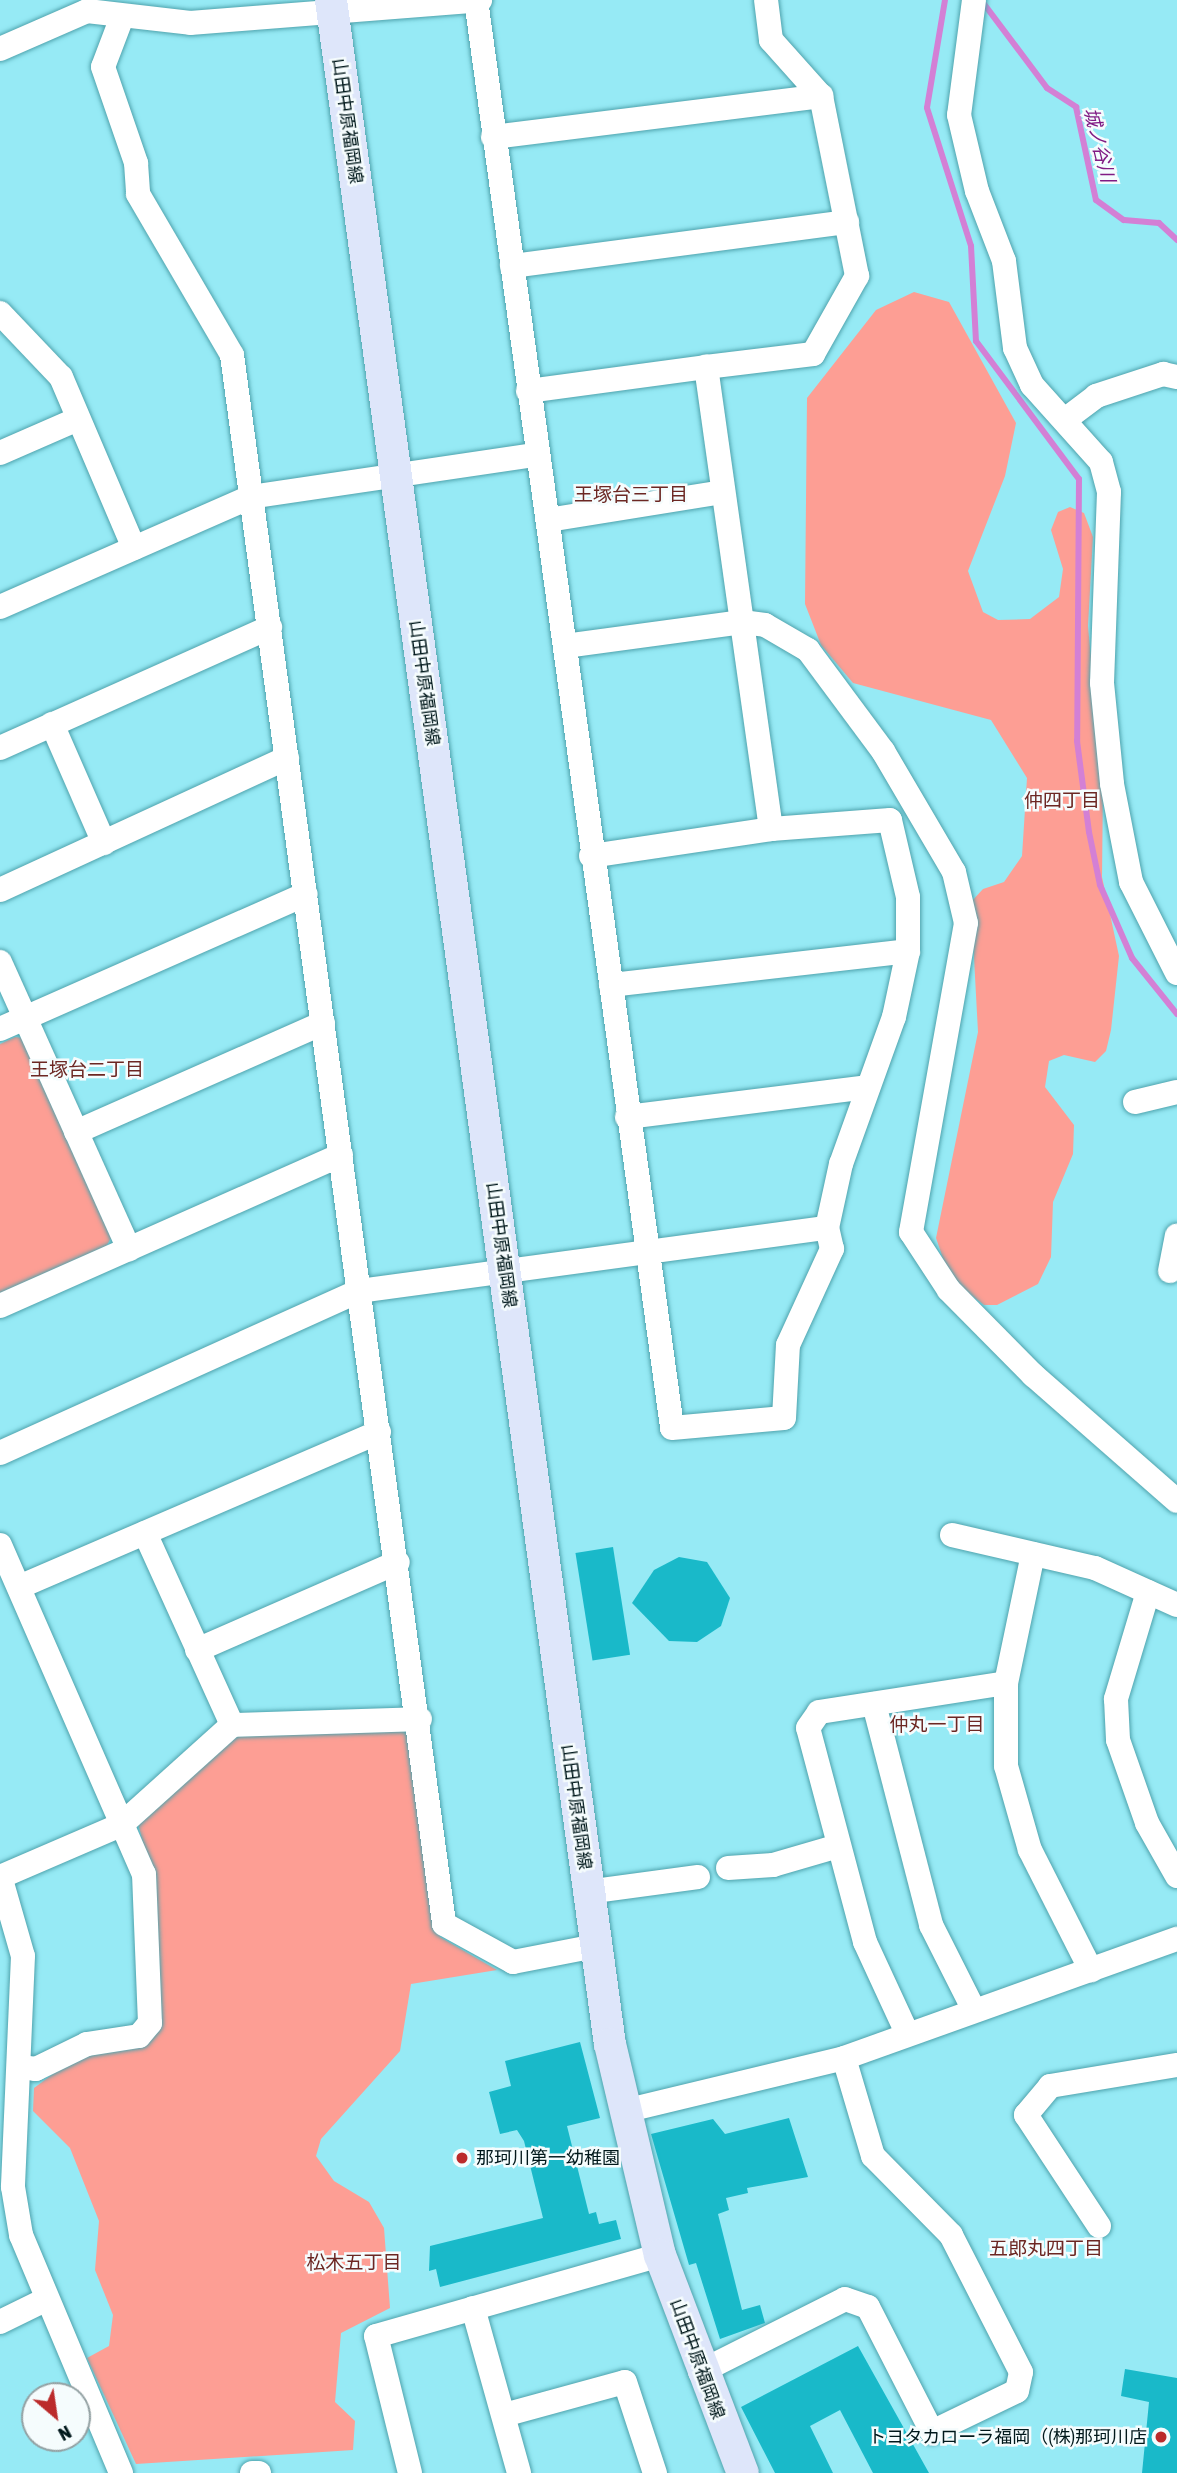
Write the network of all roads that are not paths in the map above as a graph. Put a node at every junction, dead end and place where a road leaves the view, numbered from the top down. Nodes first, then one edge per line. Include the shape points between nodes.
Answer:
1 (478, 0) edge
2 (766, 0) edge
3 (974, 0) edge
4 (84, 5) edge
5 (332, 6) edge
6 (188, 12) edge
7 (122, 17) junction
8 (0, 49) edge
9 (821, 96) junction
10 (493, 137) junction
11 (847, 222) junction
12 (512, 266) junction
13 (0, 313) edge
14 (706, 367) junction
15 (1177, 377) edge
16 (528, 391) junction
17 (78, 419) junction
18 (1066, 419) junction
19 (0, 453) edge
20 (535, 455) junction
21 (395, 472) junction
22 (722, 492) junction
23 (250, 497) junction
24 (548, 520) junction
25 (134, 548) junction
26 (0, 607) edge
27 (742, 622) junction
28 (270, 627) junction
29 (565, 646) junction
30 (52, 724) junction
31 (0, 748) edge
32 (287, 758) junction
33 (771, 829) junction
34 (104, 843) junction
35 (592, 856) junction
36 (0, 890) edge
37 (306, 894) junction
38 (908, 951) junction
39 (0, 962) edge
40 (1177, 973) edge
41 (611, 985) junction
42 (24, 1018) junction
43 (323, 1023) junction
44 (0, 1029) edge
45 (867, 1087) junction
46 (1177, 1092) edge
47 (1135, 1102) dead end
48 (627, 1117) junction
49 (76, 1132) junction
50 (341, 1155) junction
51 (827, 1228) junction
52 (1177, 1236) edge
53 (129, 1249) junction
54 (646, 1252) junction
55 (504, 1269) junction
56 (1170, 1272) dead end
57 (359, 1291) junction
58 (0, 1306) edge
59 (379, 1432) junction
60 (0, 1453) edge
61 (1177, 1501) edge
62 (145, 1533) junction
63 (952, 1535) dead end
64 (0, 1545) edge
65 (1033, 1554) junction
66 (398, 1562) junction
67 (19, 1587) junction
68 (1148, 1592) junction
69 (1177, 1605) edge
70 (197, 1650) junction
71 (1006, 1683) junction
72 (874, 1704) junction
73 (420, 1719) junction
74 (232, 1725) junction
75 (121, 1825) junction
76 (838, 1846) junction
77 (727, 1868) dead end
78 (1177, 1876) edge
79 (0, 1877) edge
80 (698, 1877) dead end
81 (587, 1892) junction
82 (1177, 1939) edge
83 (595, 1946) junction
84 (1091, 1970) junction
85 (974, 2010) junction
86 (907, 2033) junction
87 (844, 2058) junction
88 (1177, 2065) edge
89 (22, 2067) junction
90 (624, 2111) junction
91 (1099, 2226) dead end
92 (660, 2255) junction
93 (45, 2300) junction
94 (473, 2308) junction
95 (0, 2322) edge
96 (700, 2372) junction
97 (504, 2415) junction
98 (121, 2473) edge
99 (252, 2473) edge
100 (259, 2473) edge
101 (410, 2473) edge
102 (519, 2473) edge
103 (655, 2473) edge
104 (743, 2473) edge

1 - 5 street
1 - 10 street
2 - 9 street via 771,40
3 - 18 street via 959,115 977,191 1003,261 1015,348 1032,385
4 - 7 street
4 - 8 street
5 - 6 street
5 - 21 main road, 山田中原福岡線
6 - 7 street
7 - 23 street via 103,67 136,163 142,205 226,336
9 - 10 street
9 - 11 street
10 - 12 street
11 - 12 street
11 - 14 street via 857,276 813,354
12 - 16 street
13 - 17 street via 53,365
14 - 16 street
14 - 22 street
15 - 18 street via 1163,374 1096,396
16 - 20 street
17 - 19 street
17 - 25 street
18 - 40 street via 1101,462 1108,492 1102,683 1112,784 1132,882
20 - 21 street
20 - 24 street
21 - 23 street
21 - 55 main road, 山田中原福岡線
22 - 24 street
22 - 27 street
23 - 25 street
23 - 28 street
24 - 29 street
25 - 26 street
27 - 29 street
27 - 33 street
27 - 61 street via 765,625 808,650 883,751 954,872 966,923 943,1077 912,1209 911,1232 922,1256 1033,1375
28 - 30 street
28 - 32 street
29 - 35 street
30 - 31 street
30 - 34 street
32 - 34 street
32 - 37 street
33 - 35 street
33 - 38 street via 890,820 908,897
34 - 36 street
35 - 41 street
37 - 42 street
37 - 43 street
38 - 41 street
38 - 45 street via 894,1017
39 - 42 street
41 - 48 street
42 - 44 street
42 - 49 street
43 - 49 street
43 - 50 street
45 - 48 street
45 - 51 street
46 - 47 street
48 - 54 street
49 - 53 street
50 - 53 street
50 - 57 street
51 - 54 street
51 - 54 street via 832,1249 789,1345 784,1418 672,1427
52 - 56 street
53 - 58 street
54 - 55 street
55 - 57 street
55 - 81 main road, 山田中原福岡線
57 - 59 street
57 - 60 street
59 - 62 street
59 - 66 street
62 - 67 street
62 - 70 street
63 - 65 street
64 - 67 street
65 - 68 street via 1094,1568
65 - 71 street
66 - 70 street
66 - 73 street
67 - 75 street
68 - 69 street
68 - 78 street via 1116,1699 1118,1740 1147,1823
70 - 74 street
71 - 72 street
71 - 84 street via 1006,1766 1019,1813 1030,1850
72 - 76 street via 820,1712 808,1728
72 - 85 street via 931,1925
73 - 74 street
73 - 83 street via 444,1924 513,1962
74 - 75 street
75 - 79 street
75 - 89 street via 144,1874 150,2023 139,2036 87,2044 36,2069
76 - 77 street via 773,1865
76 - 86 street via 865,1942
79 - 89 street via 23,1956
80 - 81 street
81 - 83 main road, 山田中原福岡線
82 - 84 street
83 - 90 main road, 山田中原福岡線
84 - 85 street
85 - 86 street
86 - 87 street
87 - 90 street
87 - 96 street via 873,2156 951,2235 1021,2372 1017,2391 932,2432 868,2307 845,2299
88 - 91 street via 1050,2086 1026,2115
89 - 93 street via 13,2187 21,2235
90 - 92 main road, 山田中原福岡線
92 - 94 street
92 - 96 main road, 山田中原福岡線
93 - 95 street
93 - 98 street
94 - 97 street
94 - 101 street via 376,2336
96 - 104 main road, 山田中原福岡線
97 - 102 street
97 - 103 street via 625,2382
99 - 100 street

